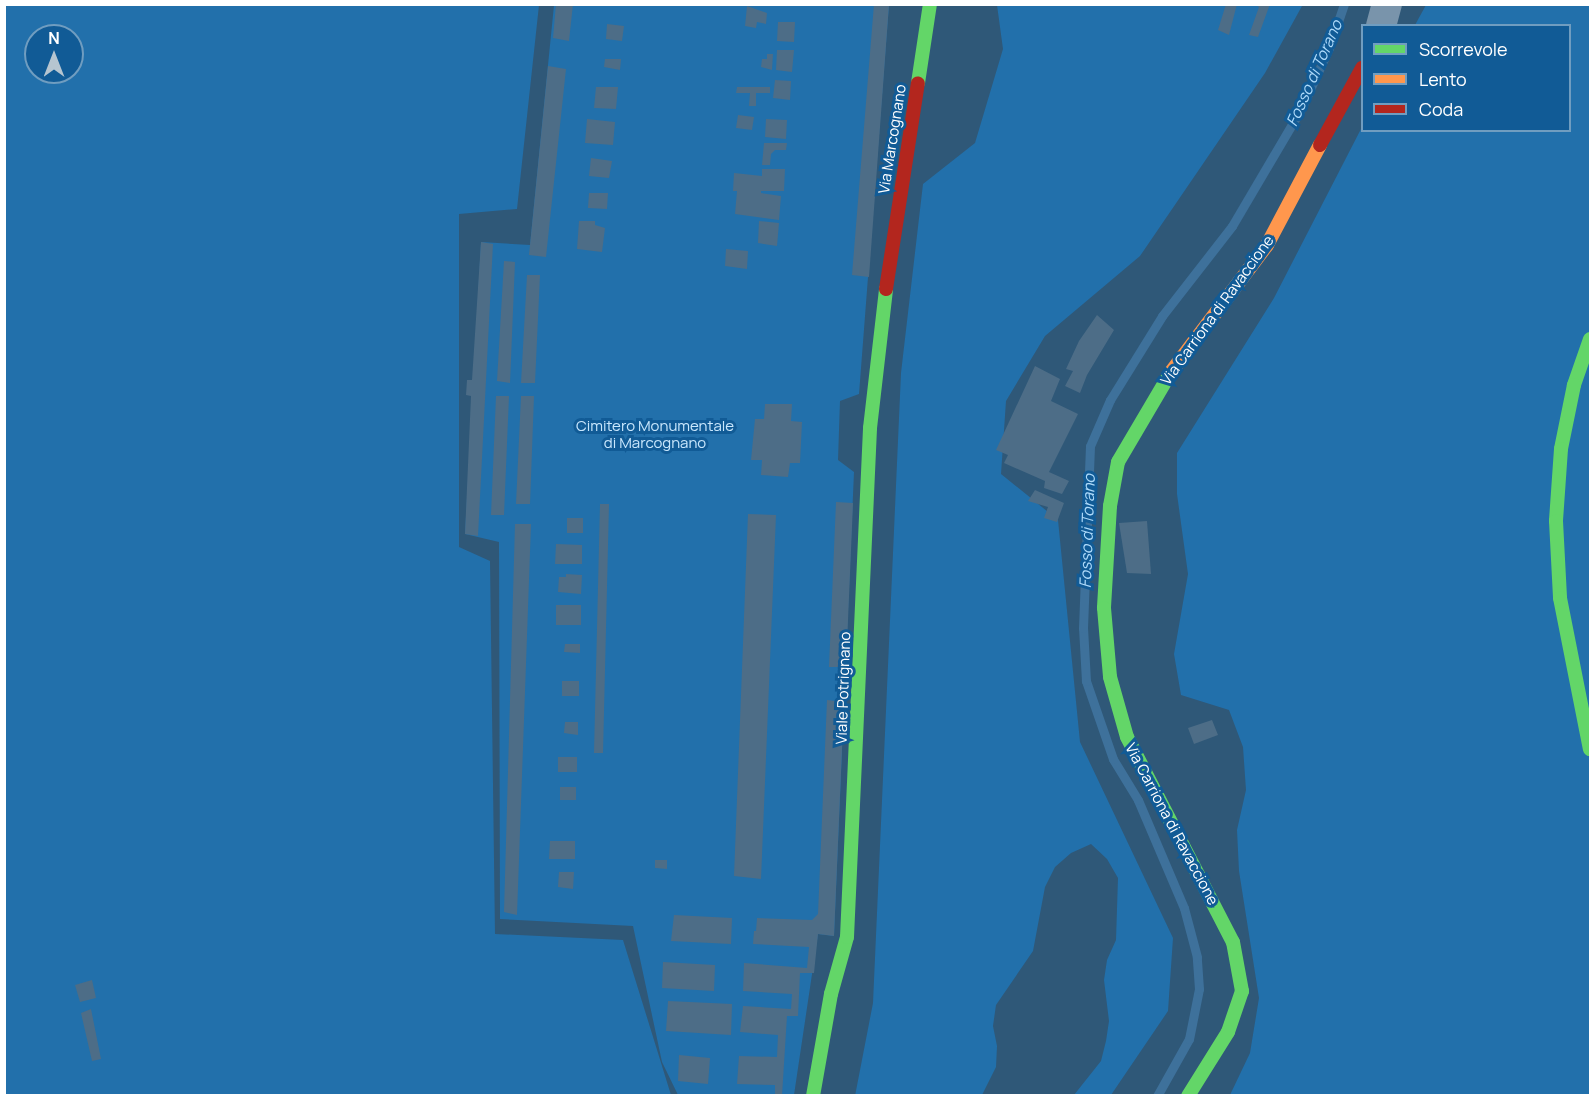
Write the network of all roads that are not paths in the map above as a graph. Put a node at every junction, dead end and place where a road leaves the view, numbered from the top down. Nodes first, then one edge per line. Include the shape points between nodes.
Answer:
1 (930, 4) edge
2 (1387, 4) edge
3 (1382, 24) edge
4 (1361, 70) edge
5 (887, 279) joint
6 (1590, 339) edge
7 (1590, 748) edge
8 (813, 1095) edge
9 (1188, 1095) edge

1 - 5 street, Via Marcognano
2 - 3 street
4 - 9 street, Via Carriona di Ravaccione via 1267,245 1169,374 1118,462 1110,506 1104,608 1110,676 1127,737 1233,942 1242,991 1228,1032
5 - 8 street, Viale Potrignano via 870,428 847,937 831,994
6 - 7 street via 1574,386 1561,449 1556,521 1560,597

